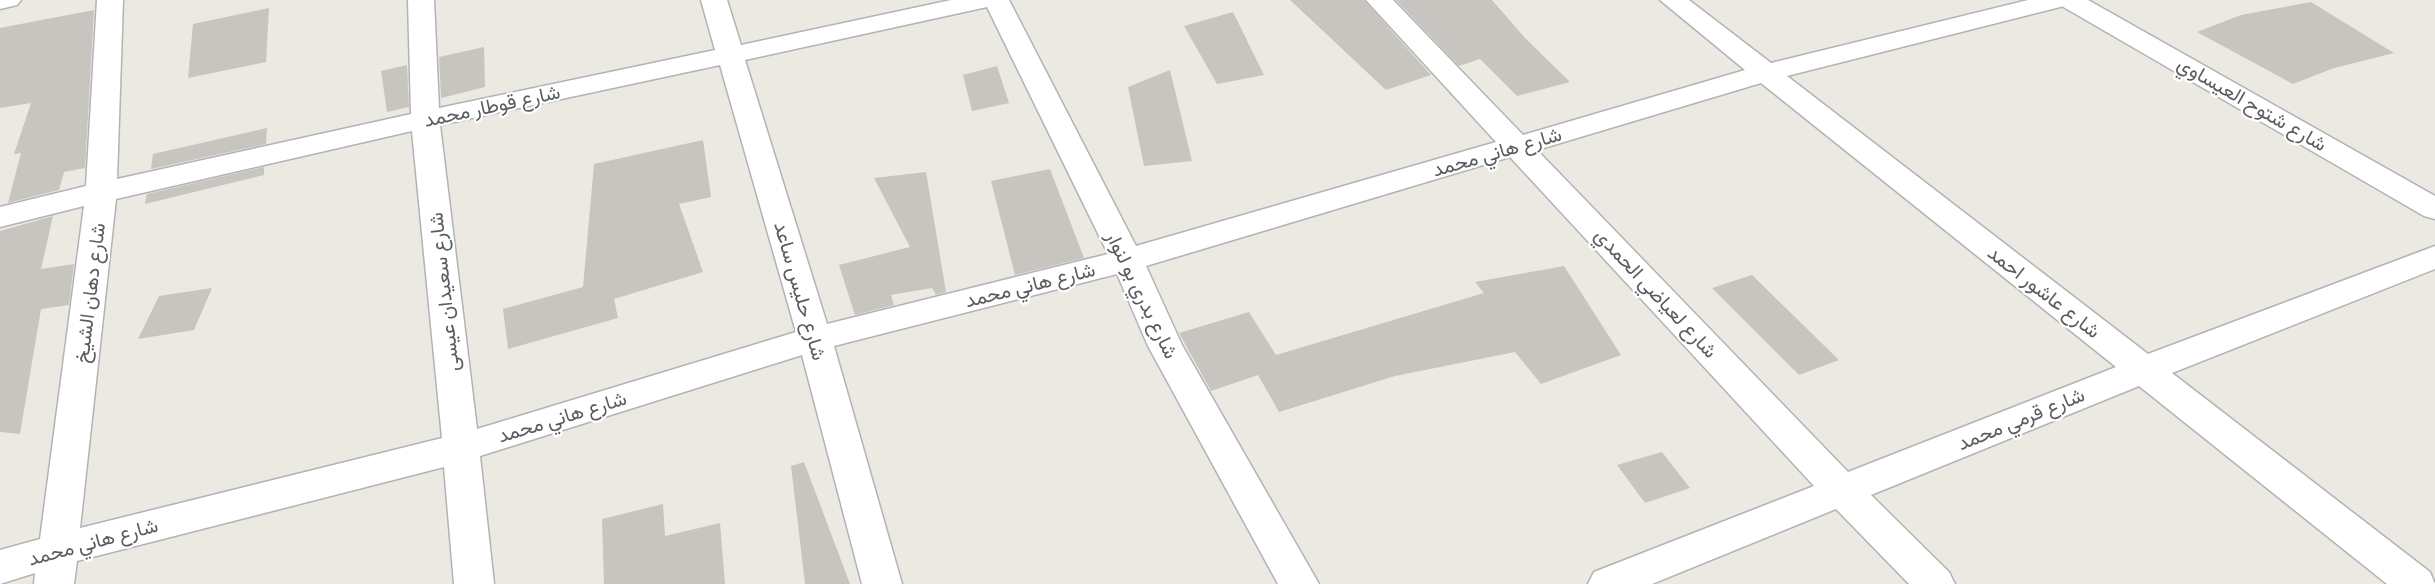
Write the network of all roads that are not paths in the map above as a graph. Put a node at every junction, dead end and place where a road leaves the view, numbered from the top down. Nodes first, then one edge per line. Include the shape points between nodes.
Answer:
1 (8, 0) edge
2 (110, 0) edge
3 (421, 0) edge
4 (714, 0) edge
5 (986, 0) edge
6 (996, 0) edge
7 (1379, 0) edge
8 (1673, 0) edge
9 (2059, 0) edge
10 (2069, 0) edge
11 (0, 1) edge
12 (732, 57) junction
13 (1766, 73) junction
14 (425, 119) junction
15 (1518, 146) junction
16 (101, 192) junction
17 (2435, 209) edge
18 (0, 217) edge
19 (2435, 257) edge
20 (1127, 260) junction
21 (815, 339) junction
22 (2144, 370) junction
23 (462, 448) junction
24 (1841, 490) junction
25 (60, 549) junction
26 (0, 567) edge
27 (54, 584) edge
28 (474, 584) edge
29 (882, 584) edge
30 (1299, 584) edge
31 (1608, 584) edge
32 (1935, 584) edge
33 (2416, 584) edge

1 - 11 street
2 - 16 street, شارع دهان الشيخ
3 - 14 street, شارع سعيدان عيسى
4 - 12 street, شارع حليس ساعد
5 - 12 street, شارع قوطار محمد
6 - 20 street, شارع بدري بو لنوار
7 - 15 street, شارع لعياضي الحمدي
8 - 13 street, شارع عاشور احمد
9 - 13 street, شارع هاني محمد
10 - 17 street, شارع شتوح العيساوي
12 - 14 street, شارع قوطار محمد
12 - 21 street, شارع حليس ساعد
13 - 15 street, شارع هاني محمد
13 - 22 street, شارع عاشور احمد
14 - 16 street, شارع قوطار محمد
14 - 23 street, شارع سعيدان عيسى
15 - 20 street, شارع هاني محمد
15 - 24 street, شارع لعياضي الحمدي
16 - 18 street, شارع قوطار محمد
16 - 25 street, شارع دهان الشيخ
19 - 22 street, شارع قرمي محمد
20 - 21 street, شارع هاني محمد
20 - 30 street, شارع بدري بو لنوار via 1166,346
21 - 23 street, شارع هاني محمد
21 - 29 street, شارع حليس ساعد
22 - 24 street, شارع قرمي محمد
22 - 33 street, شارع عاشور احمد
23 - 25 street, شارع هاني محمد
23 - 28 street, شارع سعيدان عيسى
24 - 31 street, شارع قرمي محمد
24 - 32 street, شارع لعياضي الحمدي
25 - 26 street, شارع هاني محمد
25 - 27 street, شارع دهان الشيخ

